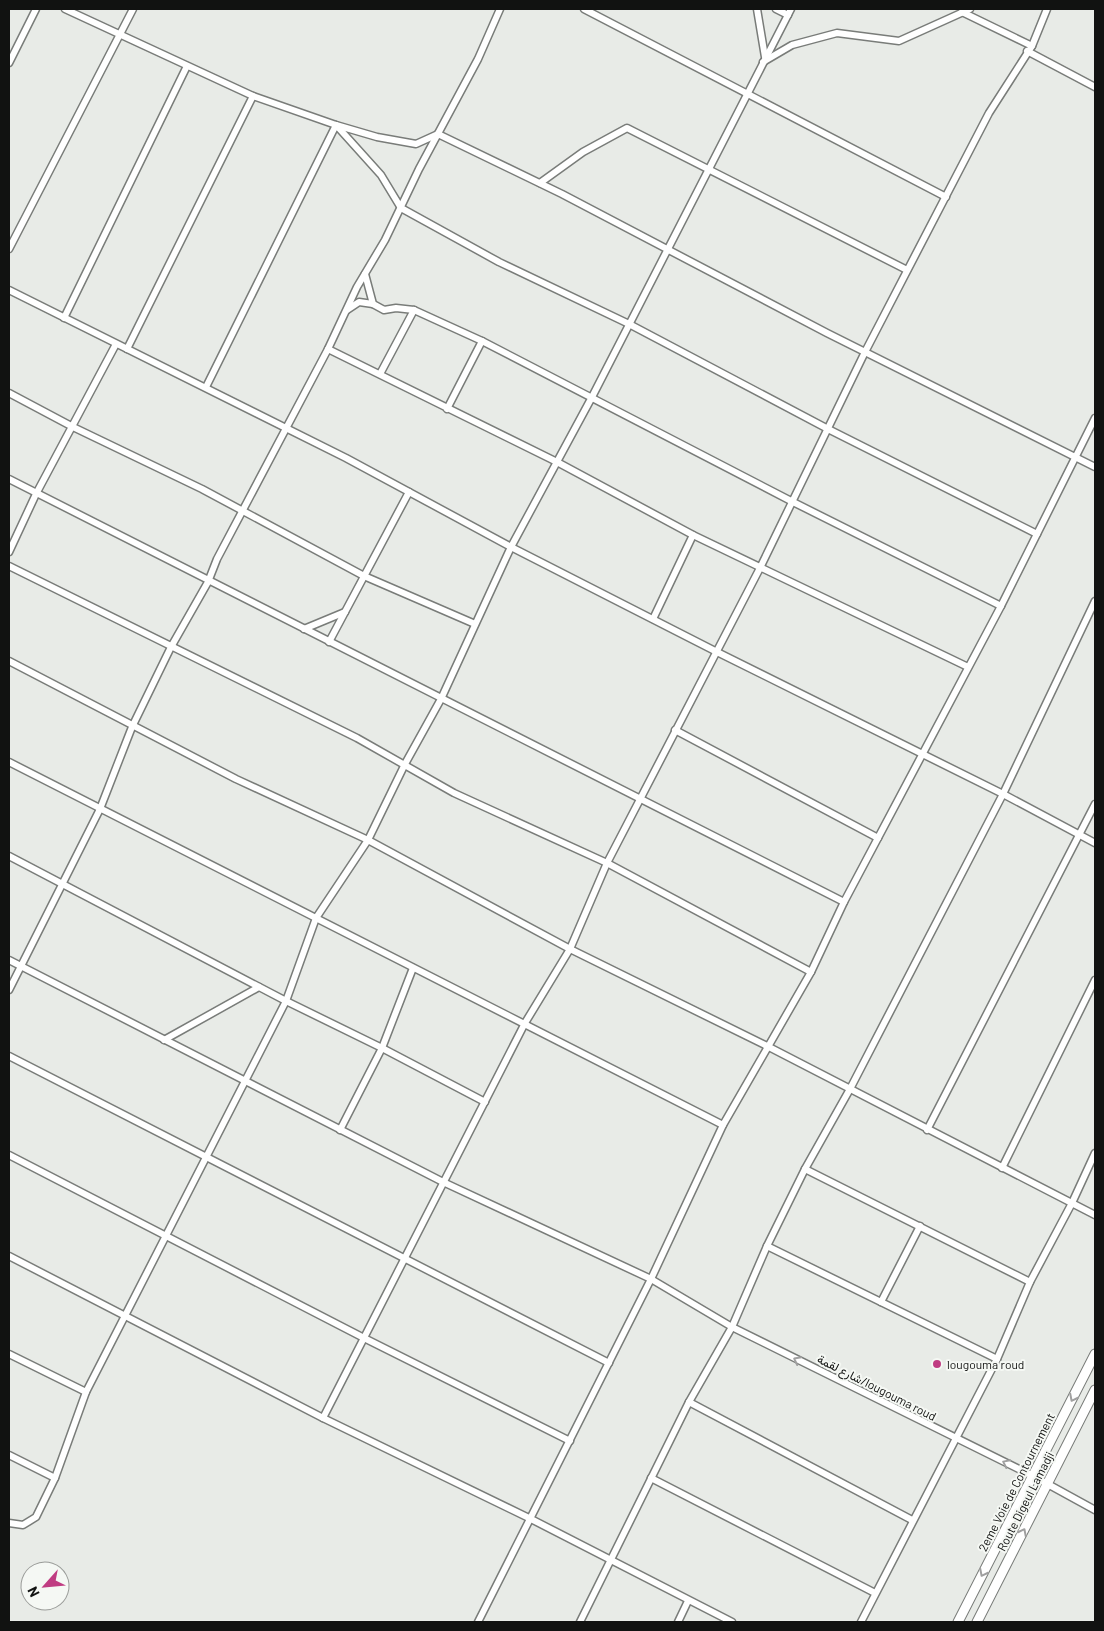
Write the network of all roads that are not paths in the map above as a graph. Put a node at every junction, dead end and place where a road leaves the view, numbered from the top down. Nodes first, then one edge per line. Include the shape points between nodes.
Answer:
1 (36, 9) edge
2 (65, 9) edge
3 (133, 9) edge
4 (500, 9) edge
5 (584, 9) edge
6 (757, 9) edge
7 (776, 9) edge
8 (970, 9) edge
9 (1047, 9) edge
10 (789, 12) edge
11 (962, 12) junction
12 (119, 34) junction
13 (1030, 49) junction
14 (764, 60) junction
15 (9, 63) edge
16 (187, 66) junction
17 (1095, 86) edge
18 (747, 92) junction
19 (253, 96) junction
20 (336, 125) junction
21 (438, 134) junction
22 (708, 169) junction
23 (540, 183) junction
24 (946, 196) junction
25 (401, 208) junction
26 (9, 249) edge
27 (667, 249) junction
28 (907, 270) junction
29 (365, 274) junction
30 (9, 290) edge
31 (373, 304) junction
32 (414, 310) junction
33 (346, 311) junction
34 (64, 318) junction
35 (628, 324) junction
36 (482, 341) junction
37 (116, 344) junction
38 (127, 349) junction
39 (328, 349) junction
40 (865, 352) junction
41 (380, 374) junction
42 (206, 388) junction
43 (9, 393) edge
44 (592, 397) junction
45 (447, 409) junction
46 (1095, 418) edge
47 (73, 427) junction
48 (286, 428) junction
49 (828, 430) junction
50 (1075, 455) junction
51 (557, 462) junction
52 (1095, 467) edge
53 (9, 479) edge
54 (409, 492) junction
55 (36, 494) junction
56 (793, 502) junction
57 (244, 510) junction
58 (1037, 534) junction
59 (693, 535) junction
60 (511, 546) junction
61 (9, 552) edge
62 (9, 566) edge
63 (760, 568) junction
64 (364, 576) junction
65 (208, 582) junction
66 (1095, 601) edge
67 (1001, 606) junction
68 (345, 612) junction
69 (654, 619) junction
70 (475, 624) junction
71 (304, 630) junction
72 (329, 642) junction
73 (171, 647) junction
74 (717, 652) junction
75 (9, 661) edge
76 (968, 667) junction
77 (440, 698) junction
78 (132, 726) junction
79 (676, 730) junction
80 (921, 754) junction
81 (9, 762) edge
82 (405, 764) junction
83 (1003, 794) junction
84 (641, 800) junction
85 (1095, 804) edge
86 (100, 809) junction
87 (1079, 834) junction
88 (878, 838) junction
89 (368, 840) junction
90 (1095, 843) edge
91 (9, 856) edge
92 (607, 864) junction
93 (63, 884) junction
94 (844, 902) junction
95 (316, 918) junction
96 (570, 949) junction
97 (9, 960) edge
98 (22, 966) junction
99 (414, 968) junction
100 (811, 972) junction
101 (1095, 980) edge
102 (259, 987) junction
103 (9, 990) edge
104 (286, 1001) junction
105 (525, 1023) junction
106 (164, 1040) junction
107 (767, 1046) junction
108 (382, 1048) junction
109 (9, 1056) edge
110 (246, 1082) junction
111 (850, 1089) junction
112 (485, 1102) junction
113 (723, 1125) junction
114 (340, 1130) junction
115 (927, 1130) junction
116 (1095, 1153) edge
117 (9, 1155) edge
118 (206, 1156) junction
119 (1002, 1168) junction
120 (805, 1169) junction
121 (443, 1182) junction
122 (1072, 1203) junction
123 (1095, 1216) edge
124 (920, 1226) junction
125 (165, 1237) junction
126 (767, 1246) junction
127 (9, 1256) edge
128 (405, 1257) junction
129 (651, 1279) junction
130 (1030, 1282) junction
131 (881, 1302) junction
132 (124, 1315) junction
133 (732, 1328) junction
134 (364, 1338) junction
135 (9, 1354) edge
136 (1095, 1354) edge
137 (996, 1360) junction
138 (609, 1363) junction
139 (1095, 1390) edge
140 (86, 1392) junction
141 (690, 1402) junction
142 (323, 1418) junction
143 (956, 1439) junction
144 (570, 1441) junction
145 (9, 1455) edge
146 (1033, 1476) junction
147 (55, 1478) junction
148 (651, 1478) junction
149 (1048, 1484) junction
150 (1095, 1510) edge
151 (531, 1519) junction
152 (912, 1520) junction
153 (9, 1523) edge
154 (611, 1561) junction
155 (876, 1593) junction
156 (688, 1601) junction
157 (478, 1622) edge
158 (580, 1622) edge
159 (678, 1622) edge
160 (732, 1622) edge
161 (860, 1622) edge
162 (958, 1622) edge
163 (977, 1622) edge

1 - 15 street
2 - 12 street
3 - 12 street
4 - 21 street via 478,59
5 - 18 street
6 - 14 street
7 - 10 street
8 - 11 street
9 - 13 street
10 - 14 street
11 - 13 street
11 - 14 street via 899,42 836,33 792,45
12 - 16 street
12 - 26 street
13 - 17 street
13 - 24 street via 989,113
14 - 18 street
16 - 19 street
16 - 34 street
18 - 22 street
18 - 24 street
19 - 20 street
19 - 38 street
20 - 21 street via 377,138 416,144
20 - 25 street via 381,175
20 - 42 street
21 - 23 street
21 - 25 street
22 - 23 street via 627,128 583,152
22 - 27 street
22 - 28 street
23 - 27 street
24 - 28 street
25 - 29 street
25 - 35 street via 499,262
27 - 35 street
27 - 40 street
28 - 40 street
29 - 31 street
29 - 33 street
30 - 34 street
31 - 32 street via 384,310
31 - 33 street via 359,302
32 - 36 street
32 - 41 street
33 - 39 street
34 - 37 street
35 - 44 street
35 - 49 street
36 - 44 street
36 - 45 street
37 - 38 street
37 - 47 street
38 - 42 street
39 - 41 street
39 - 48 street
40 - 49 street
40 - 50 street
41 - 45 street
42 - 48 street
43 - 47 street
44 - 51 street
44 - 56 street
45 - 51 street
46 - 50 street
47 - 55 street
47 - 57 street
48 - 54 street
48 - 57 street
49 - 56 street
49 - 58 street
50 - 52 street
50 - 58 street
51 - 59 street
51 - 60 street
53 - 55 street
54 - 60 street
54 - 64 street
55 - 61 street
55 - 65 street
56 - 63 street
56 - 67 street
57 - 64 street
57 - 65 street
58 - 67 street
59 - 63 street
59 - 69 street
60 - 69 street
60 - 70 street
62 - 73 street
63 - 74 street
63 - 76 street
64 - 68 street
64 - 70 street
65 - 71 street
65 - 73 street
66 - 83 street
67 - 76 street
68 - 71 street
68 - 72 street
69 - 74 street
70 - 77 street
71 - 72 street
72 - 77 street
73 - 78 street
73 - 82 street
74 - 79 street
74 - 80 street
75 - 78 street
76 - 80 street
77 - 82 street
77 - 84 street
78 - 86 street
78 - 89 street
79 - 84 street
79 - 88 street
80 - 83 street
80 - 88 street
81 - 86 street
82 - 89 street
82 - 92 street via 454,793
83 - 87 street
83 - 111 street
84 - 92 street
84 - 94 street
85 - 87 street
86 - 93 street
86 - 95 street
87 - 90 street
87 - 115 street
88 - 94 street
89 - 95 street
89 - 96 street
91 - 93 street
92 - 96 street
92 - 100 street
93 - 98 street
93 - 102 street
94 - 100 street
95 - 99 street
95 - 104 street
96 - 105 street
96 - 107 street
97 - 98 street, شارع لقمة/lougouma roud
98 - 103 street
98 - 106 street, شارع لقمة/lougouma roud
99 - 105 street
99 - 108 street
100 - 107 street
101 - 119 street
102 - 104 street
102 - 106 street
104 - 108 street
104 - 110 street
105 - 112 street
105 - 113 street
106 - 110 street, شارع لقمة/lougouma roud
107 - 111 street
107 - 113 street
108 - 112 street
108 - 114 street
109 - 118 street
110 - 114 street, شارع لقمة/lougouma roud
110 - 118 street
111 - 115 street
111 - 120 street
112 - 121 street
113 - 129 street
114 - 121 street, شارع لقمة/lougouma roud
115 - 119 street
116 - 122 street
117 - 125 street
118 - 125 street
118 - 128 street
119 - 122 street
120 - 124 street
120 - 126 street
121 - 128 street
121 - 129 street, شارع لقمة/lougouma roud
122 - 123 street
122 - 130 street
124 - 130 street
124 - 131 street
125 - 132 street
125 - 134 street
126 - 131 street
126 - 133 street
127 - 132 street
128 - 134 street
128 - 138 street
129 - 133 street, شارع لقمة/lougouma roud
129 - 138 street
130 - 137 street
131 - 137 street
132 - 140 street
132 - 142 street
133 - 141 street
143 -> 133 street, شارع لقمة/lougouma roud
134 - 142 street
134 - 144 street
135 - 140 street
136 -> 146 main road, 2eme Voie de Contournement
137 - 143 street
138 - 144 street
139 - 149 main road, Route Digeul Lamadji
140 - 147 street
141 - 148 street
141 - 152 street
142 - 151 street
146 -> 143 street, شارع لقمة/lougouma roud
143 - 152 street
144 - 151 street
145 - 147 street
146 - 149 street, شارع لقمة/lougouma roud
146 -> 162 main road, 2eme Voie de Contournement
147 - 153 street via 36,1517 23,1525
148 - 154 street
148 - 155 street
149 - 150 street, شارع لقمة/lougouma roud
163 -> 149 main road, Route Digeul Lamadji
151 - 154 street
151 - 157 street
152 - 155 street
154 - 156 street
154 - 158 street
155 - 161 street
156 - 159 street
156 - 160 street

